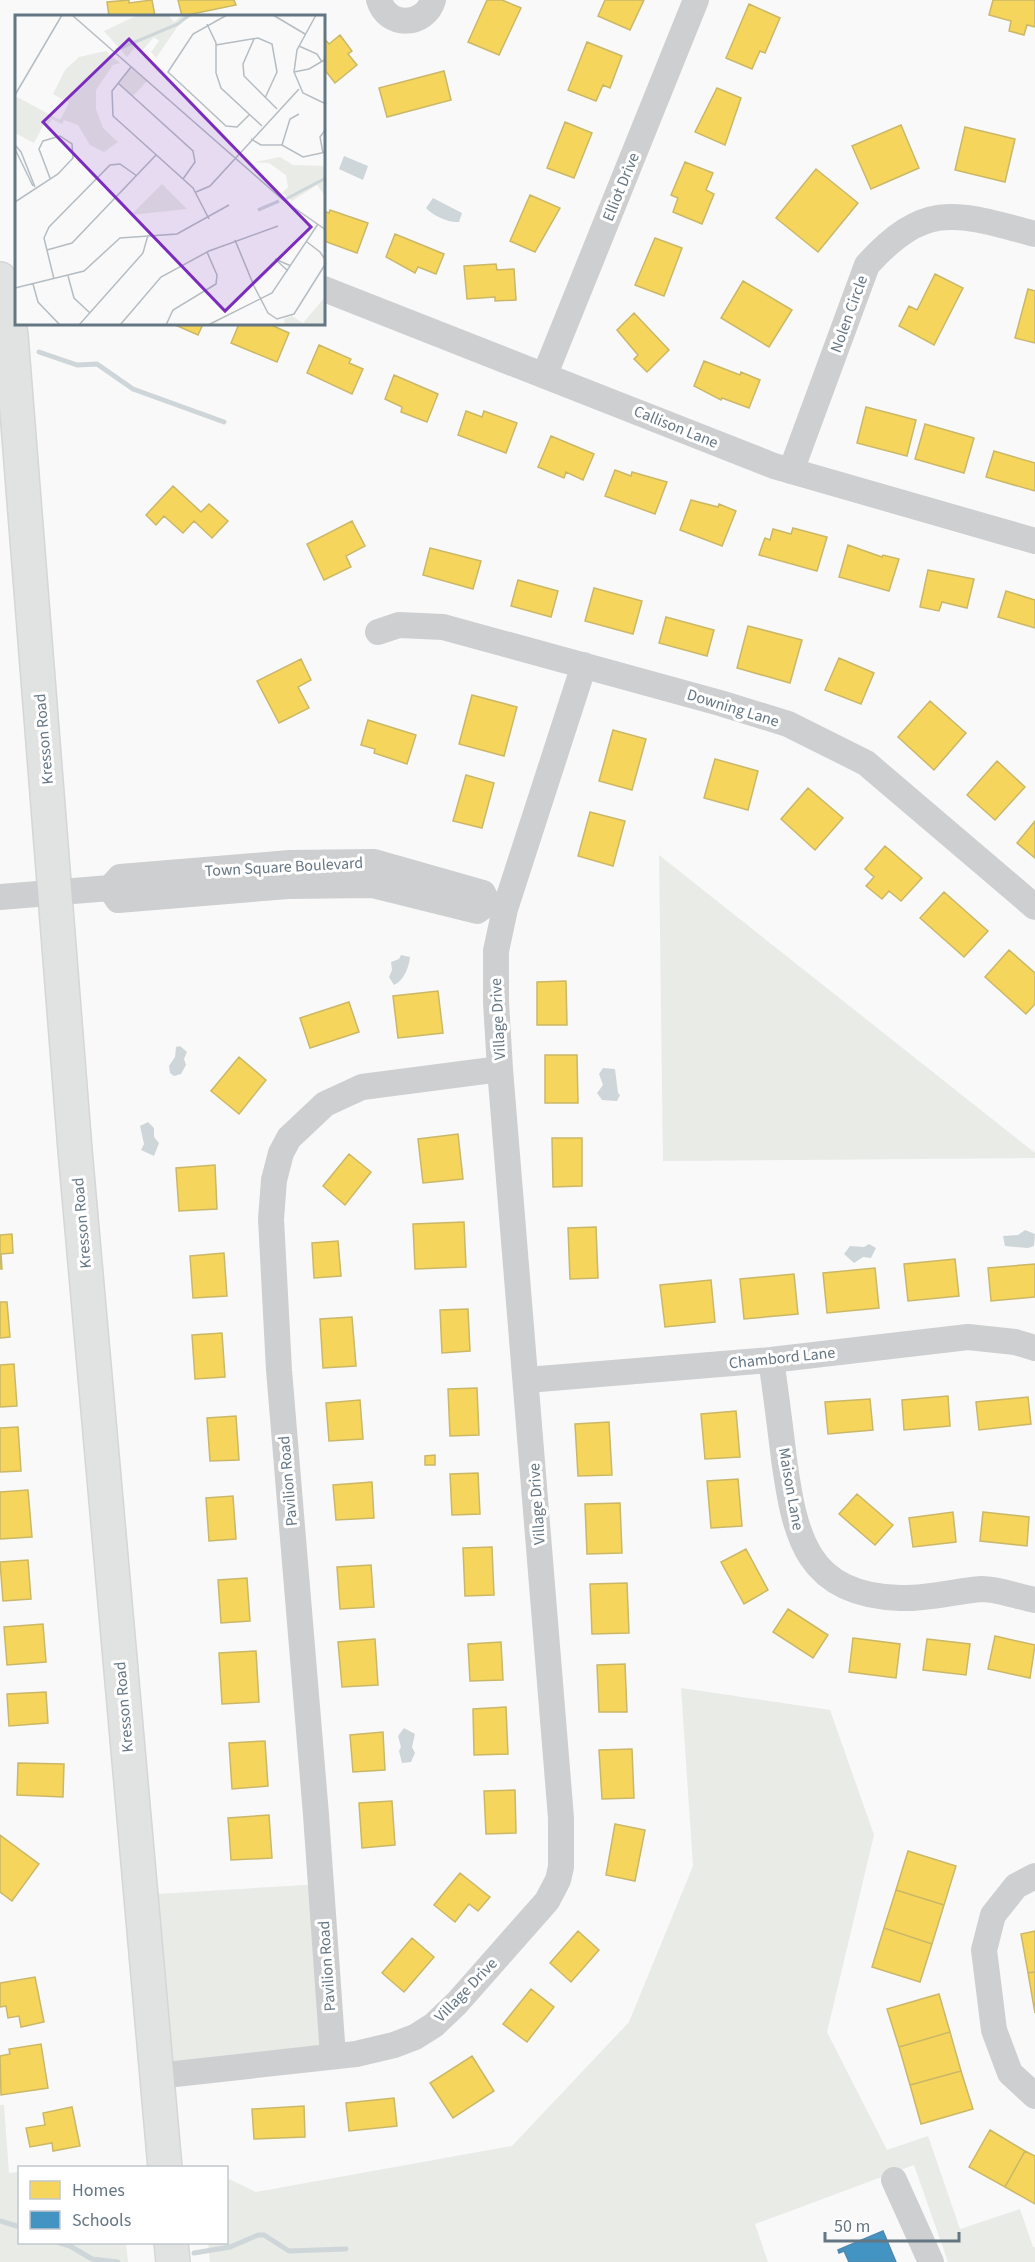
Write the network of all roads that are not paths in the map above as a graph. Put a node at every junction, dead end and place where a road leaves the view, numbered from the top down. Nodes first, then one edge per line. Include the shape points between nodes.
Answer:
1 (379, 0) edge
2 (433, 0) edge
3 (696, 0) edge
4 (1035, 234) edge
5 (0, 279) edge
6 (326, 290) edge
7 (545, 374) junction
8 (790, 471) junction
9 (1035, 541) edge
10 (378, 632) dead end
11 (584, 665) junction
12 (56, 892) junction
13 (0, 897) edge
14 (496, 906) junction
15 (1035, 907) edge
16 (500, 1069) junction
17 (1035, 1348) edge
18 (771, 1360) junction
19 (527, 1380) junction
20 (1035, 1600) edge
21 (1035, 1876) edge
22 (333, 2056) junction
23 (157, 2076) junction
24 (1035, 2096) edge
25 (165, 2166) edge
26 (894, 2180) dead end
27 (171, 2244) edge
28 (173, 2262) edge
29 (931, 2262) edge

1 - 2 street via 386,13 403,21 421,18
3 - 7 street, Elliot Drive
4 - 8 street, Nolen Circle via 981,220 944,217 926,219 891,239 867,265
5 - 12 main road, Kresson Road via 11,335
6 - 7 street, Callison Lane
7 - 8 street, Callison Lane
8 - 9 street, Callison Lane
10 - 11 street, Downing Lane via 399,625 443,627
11 - 14 street, Village Drive
11 - 15 street, Downing Lane via 788,724 866,763
12 - 13 street, Town Square Boulevard
12 - 14 street, Town Square Boulevard via 110,888 118,900 288,886 372,885 477,911
12 - 23 main road, Kresson Road via 76,1162
14 - 16 street, Village Drive
16 - 19 street, Village Drive
16 - 22 street, Pavilion Road via 362,1087 325,1104 289,1138 274,1180 271,1220 279,1370
17 - 18 street, Chambord Lane via 968,1337
18 - 19 street, Chambord Lane
18 - 20 street, Maison Lane via 791,1510 800,1540 818,1566 843,1586 873,1597 904,1598 984,1589
19 - 22 street, Village Drive via 561,1818 558,1880 547,1901 434,2025 394,2045
21 - 24 street via 1016,1886 993,1915 984,1950 994,2030 1010,2073
22 - 23 street, Village Drive
23 - 25 main road, Kresson Road
26 - 29 street
27 - 28 main road

